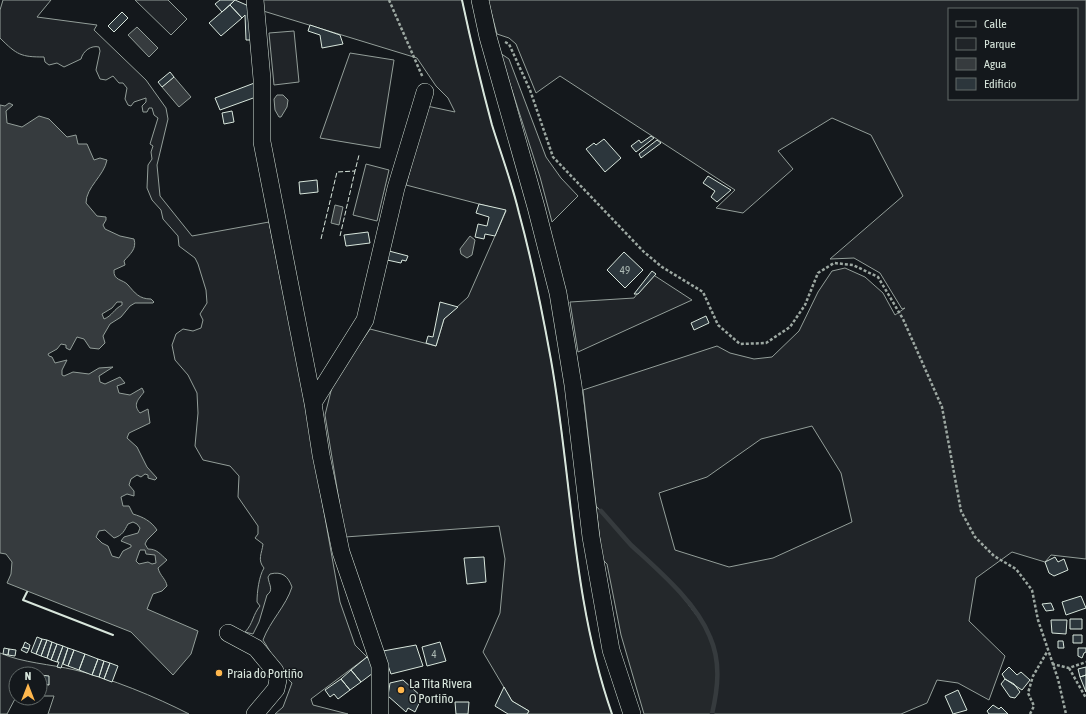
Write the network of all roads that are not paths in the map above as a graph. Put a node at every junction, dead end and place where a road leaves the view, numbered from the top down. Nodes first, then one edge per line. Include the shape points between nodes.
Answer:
1 (255, 0) edge
2 (480, 0) edge
3 (425, 92) road end
4 (313, 403) junction
5 (228, 633) dead end
6 (255, 714) edge
7 (380, 714) edge
8 (632, 714) edge

1 - 4 street via 262,78 262,142
2 - 8 street via 558,293 573,386 591,537 611,650
3 - 4 street via 396,188 365,320
4 - 7 street via 341,552 380,666
5 - 6 street via 256,648 275,671 278,680 276,689

